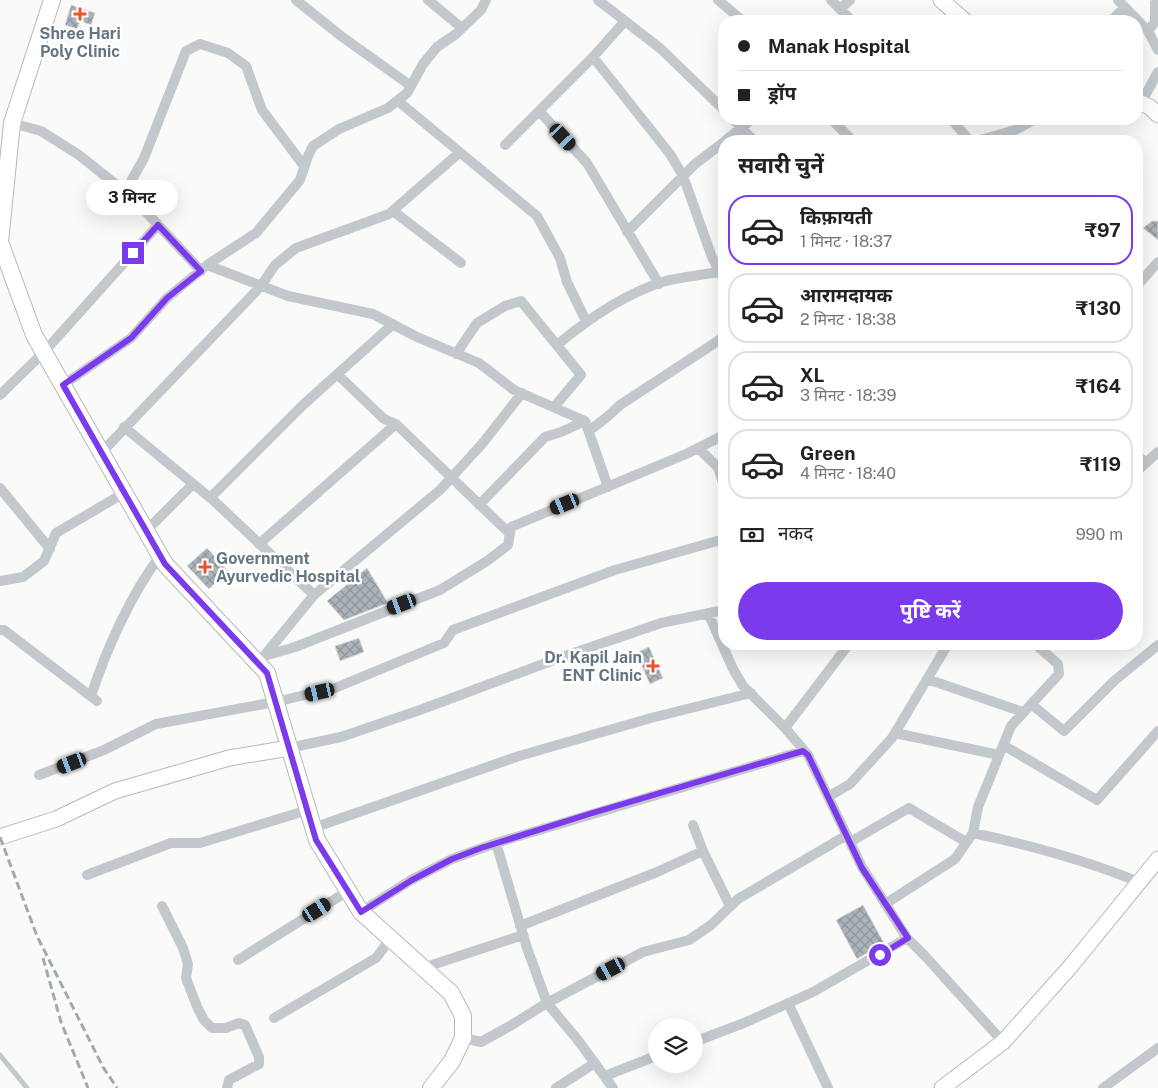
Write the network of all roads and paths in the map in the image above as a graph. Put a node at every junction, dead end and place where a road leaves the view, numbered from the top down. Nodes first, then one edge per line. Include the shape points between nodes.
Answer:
1 (52, 0) edge
2 (296, 0) edge
3 (428, 0) edge
4 (486, 0) edge
5 (598, 0) edge
6 (718, 0) edge
7 (832, 0) edge
8 (850, 0) edge
9 (941, 0) edge
10 (1155, 1) edge
11 (1122, 4) edge
12 (736, 15) edge
13 (844, 15) edge
14 (846, 15) edge
15 (958, 15) edge
16 (1115, 15) edge
17 (1133, 15) edge
18 (625, 21) junction
19 (1143, 26) edge
20 (462, 28) junction
21 (1148, 31) junction
22 (1158, 50) edge
23 (592, 57) junction
24 (1158, 72) edge
25 (411, 86) junction
26 (1143, 94) edge
27 (398, 101) junction
28 (718, 104) edge
29 (1143, 104) edge
30 (539, 111) junction
31 (1158, 115) edge
32 (12, 123) junction
33 (740, 125) edge
34 (746, 125) edge
35 (837, 125) edge
36 (956, 125) edge
37 (1024, 125) edge
38 (743, 128) junction
39 (734, 135) edge
40 (749, 135) edge
41 (847, 135) edge
42 (965, 135) edge
43 (997, 135) edge
44 (505, 145) dead end
45 (718, 147) edge
46 (459, 153) junction
47 (304, 166) junction
48 (683, 176) junction
49 (125, 192) junction
50 (393, 211) junction
51 (158, 225) junction
52 (627, 232) junction
53 (1158, 262) edge
54 (461, 263) dead end
55 (204, 268) junction
56 (718, 268) edge
57 (718, 277) edge
58 (1143, 280) edge
59 (659, 284) junction
60 (261, 286) junction
61 (586, 321) junction
62 (393, 324) junction
63 (718, 341) edge
64 (557, 345) junction
65 (44, 352) junction
66 (456, 354) junction
67 (337, 374) junction
68 (63, 385) junction
69 (522, 393) junction
70 (0, 395) edge
71 (554, 407) junction
72 (396, 424) junction
73 (587, 426) junction
74 (124, 427) junction
75 (718, 438) edge
76 (698, 448) junction
77 (1158, 452) edge
78 (101, 453) junction
79 (1143, 460) edge
80 (1146, 462) junction
81 (1143, 465) edge
82 (718, 467) edge
83 (451, 478) junction
84 (193, 484) junction
85 (608, 487) junction
86 (0, 488) edge
87 (124, 493) junction
88 (210, 498) junction
89 (479, 505) junction
90 (146, 531) junction
91 (510, 534) junction
92 (718, 541) edge
93 (259, 544) junction
94 (50, 549) junction
95 (160, 556) junction
96 (0, 581) edge
97 (314, 595) junction
98 (718, 611) edge
99 (708, 613) junction
100 (0, 630) edge
101 (718, 635) edge
102 (1158, 645) edge
103 (725, 650) edge
104 (844, 650) edge
105 (944, 650) edge
106 (1042, 650) edge
107 (259, 658) junction
108 (927, 679) junction
109 (751, 693) junction
110 (276, 702) junction
111 (1031, 704) junction
112 (1023, 712) junction
113 (785, 728) junction
114 (1158, 731) edge
115 (895, 733) junction
116 (1003, 745) junction
117 (289, 748) junction
118 (803, 751) junction
119 (999, 755) junction
120 (39, 775) dead end
121 (828, 797) junction
122 (308, 810) junction
123 (692, 825) dead end
124 (313, 828) junction
125 (973, 833) junction
126 (0, 837) edge
127 (849, 838) junction
128 (966, 842) junction
129 (496, 843) junction
130 (703, 851) junction
131 (1158, 859) edge
132 (88, 875) dead end
133 (1139, 882) junction
134 (348, 890) junction
135 (885, 904) junction
136 (162, 906) dead end
137 (730, 906) junction
138 (361, 912) junction
139 (522, 930) junction
140 (391, 938) junction
141 (908, 938) junction
142 (238, 960) dead end
143 (423, 968) junction
144 (547, 1003) junction
145 (788, 1003) junction
146 (274, 1018) dead end
147 (463, 1038) junction
148 (703, 1039) edge
149 (1003, 1042) junction
150 (1158, 1048) edge
151 (0, 1055) edge
152 (648, 1059) edge
153 (595, 1063) junction
154 (605, 1076) junction
155 (27, 1088) edge
156 (227, 1088) edge
157 (431, 1088) edge
158 (556, 1088) edge
159 (613, 1088) edge
160 (828, 1088) edge
161 (942, 1088) edge
162 (1103, 1088) edge

1 - 32 main road
2 - 25 street
3 - 20 street
4 - 20 street via 481,10
5 - 18 street
6 - 12 street
7 - 13 street
8 - 14 street
9 - 15 street
10 - 21 street via 1155,22
11 - 16 street
11 - 17 street
18 - 23 street
18 - 28 street
19 - 21 street
20 - 25 street via 432,53
21 - 22 street
23 - 30 street
23 - 48 street via 670,154
24 - 26 street
25 - 27 street
27 - 46 street
27 - 47 street via 313,146
29 - 31 street
30 - 44 street
30 - 52 street via 587,164
32 - 49 street via 41,131 80,155
32 - 65 main road via 0,242 34,334
33 - 38 street
34 - 38 street
35 - 41 street
36 - 42 street
37 - 43 street
38 - 39 street
38 - 40 street
45 - 48 street
46 - 50 street
46 - 61 street via 537,216 560,258 567,282
47 - 49 street via 262,110 246,66 228,52 200,44 186,51 144,158
47 - 55 street via 300,180 256,233
48 - 52 street
48 - 56 street
49 - 51 street
50 - 54 street
50 - 60 street via 296,248 276,266
51 - 55 street
51 - 65 street
52 - 59 street
53 - 58 street
55 - 60 street
55 - 68 street via 167,298 131,338
57 - 59 street
59 - 61 street
60 - 62 street via 288,296 373,314
60 - 74 street
61 - 64 street
62 - 66 street
62 - 67 street
63 - 73 street via 620,405 607,418
64 - 66 street via 521,301 505,306 477,323
64 - 71 street via 581,375
65 - 68 main road
65 - 70 street
66 - 69 street via 479,364
67 - 72 street via 384,420
67 - 88 street
68 - 78 main road
69 - 71 street
69 - 83 street
71 - 73 street
72 - 83 street
72 - 93 street
73 - 85 street
73 - 89 street via 545,437
74 - 78 street
74 - 84 street
75 - 76 street
76 - 82 street
76 - 85 street
77 - 80 street
78 - 87 main road
79 - 80 street
80 - 81 street
83 - 89 street
83 - 97 street
84 - 88 street
84 - 90 street
85 - 91 street via 511,527
86 - 94 street
87 - 90 main road
87 - 94 street via 56,533
88 - 93 street
89 - 91 street
90 - 95 main road
91 - 107 street via 508,545 440,590
92 - 110 street via 615,570 453,630 444,644 335,688
93 - 97 street
94 - 96 street via 44,561 23,577
95 - 100 street via 145,576 102,662 94,698
95 - 107 main road
97 - 107 street
98 - 99 street
99 - 101 street
99 - 117 street via 660,623 562,656 341,737
102 - 111 street via 1114,681 1064,732
103 - 109 street via 743,686
104 - 113 street
105 - 108 street
106 - 111 street via 1058,664 1059,674
107 - 110 main road
108 - 112 street
108 - 115 street
109 - 113 street
109 - 124 street via 520,756
110 - 117 main road
110 - 120 street via 156,724 104,750
111 - 112 street
112 - 116 street via 1011,726
113 - 118 street
114 - 116 street via 1097,800
115 - 119 street
115 - 121 street via 850,784
116 - 119 street
117 - 122 main road
117 - 126 street via 229,758 115,791 56,819
118 - 121 street
118 - 129 street
119 - 125 street via 978,808
121 - 127 street
122 - 124 main road
122 - 132 street via 200,843 171,843
123 - 130 street
124 - 134 main road via 316,840
125 - 128 street
125 - 133 street via 1094,864
127 - 128 street via 909,808
127 - 135 street via 862,868
127 - 137 street
128 - 135 street via 955,859
129 - 138 street via 428,871
129 - 139 street
130 - 137 street
130 - 139 street
131 - 133 street
133 - 149 street
134 - 138 main road
134 - 142 street
135 - 141 street
136 - 156 street via 183,948 188,964 186,978 204,1020 212,1028 226,1028 239,1023 245,1025 258,1057 259,1064 230,1080
137 - 144 street via 689,940 643,952
138 - 140 main road
139 - 143 street
139 - 144 street
140 - 143 main road
140 - 146 street via 376,958
141 - 145 street
141 - 149 street
143 - 147 main road via 451,993 463,1016
144 - 147 street via 481,1042
144 - 153 street
145 - 148 street
145 - 160 street
147 - 157 main road via 452,1061
149 - 161 street
150 - 162 street
151 - 155 lane
152 - 154 street
153 - 154 street
153 - 158 street
154 - 159 street

